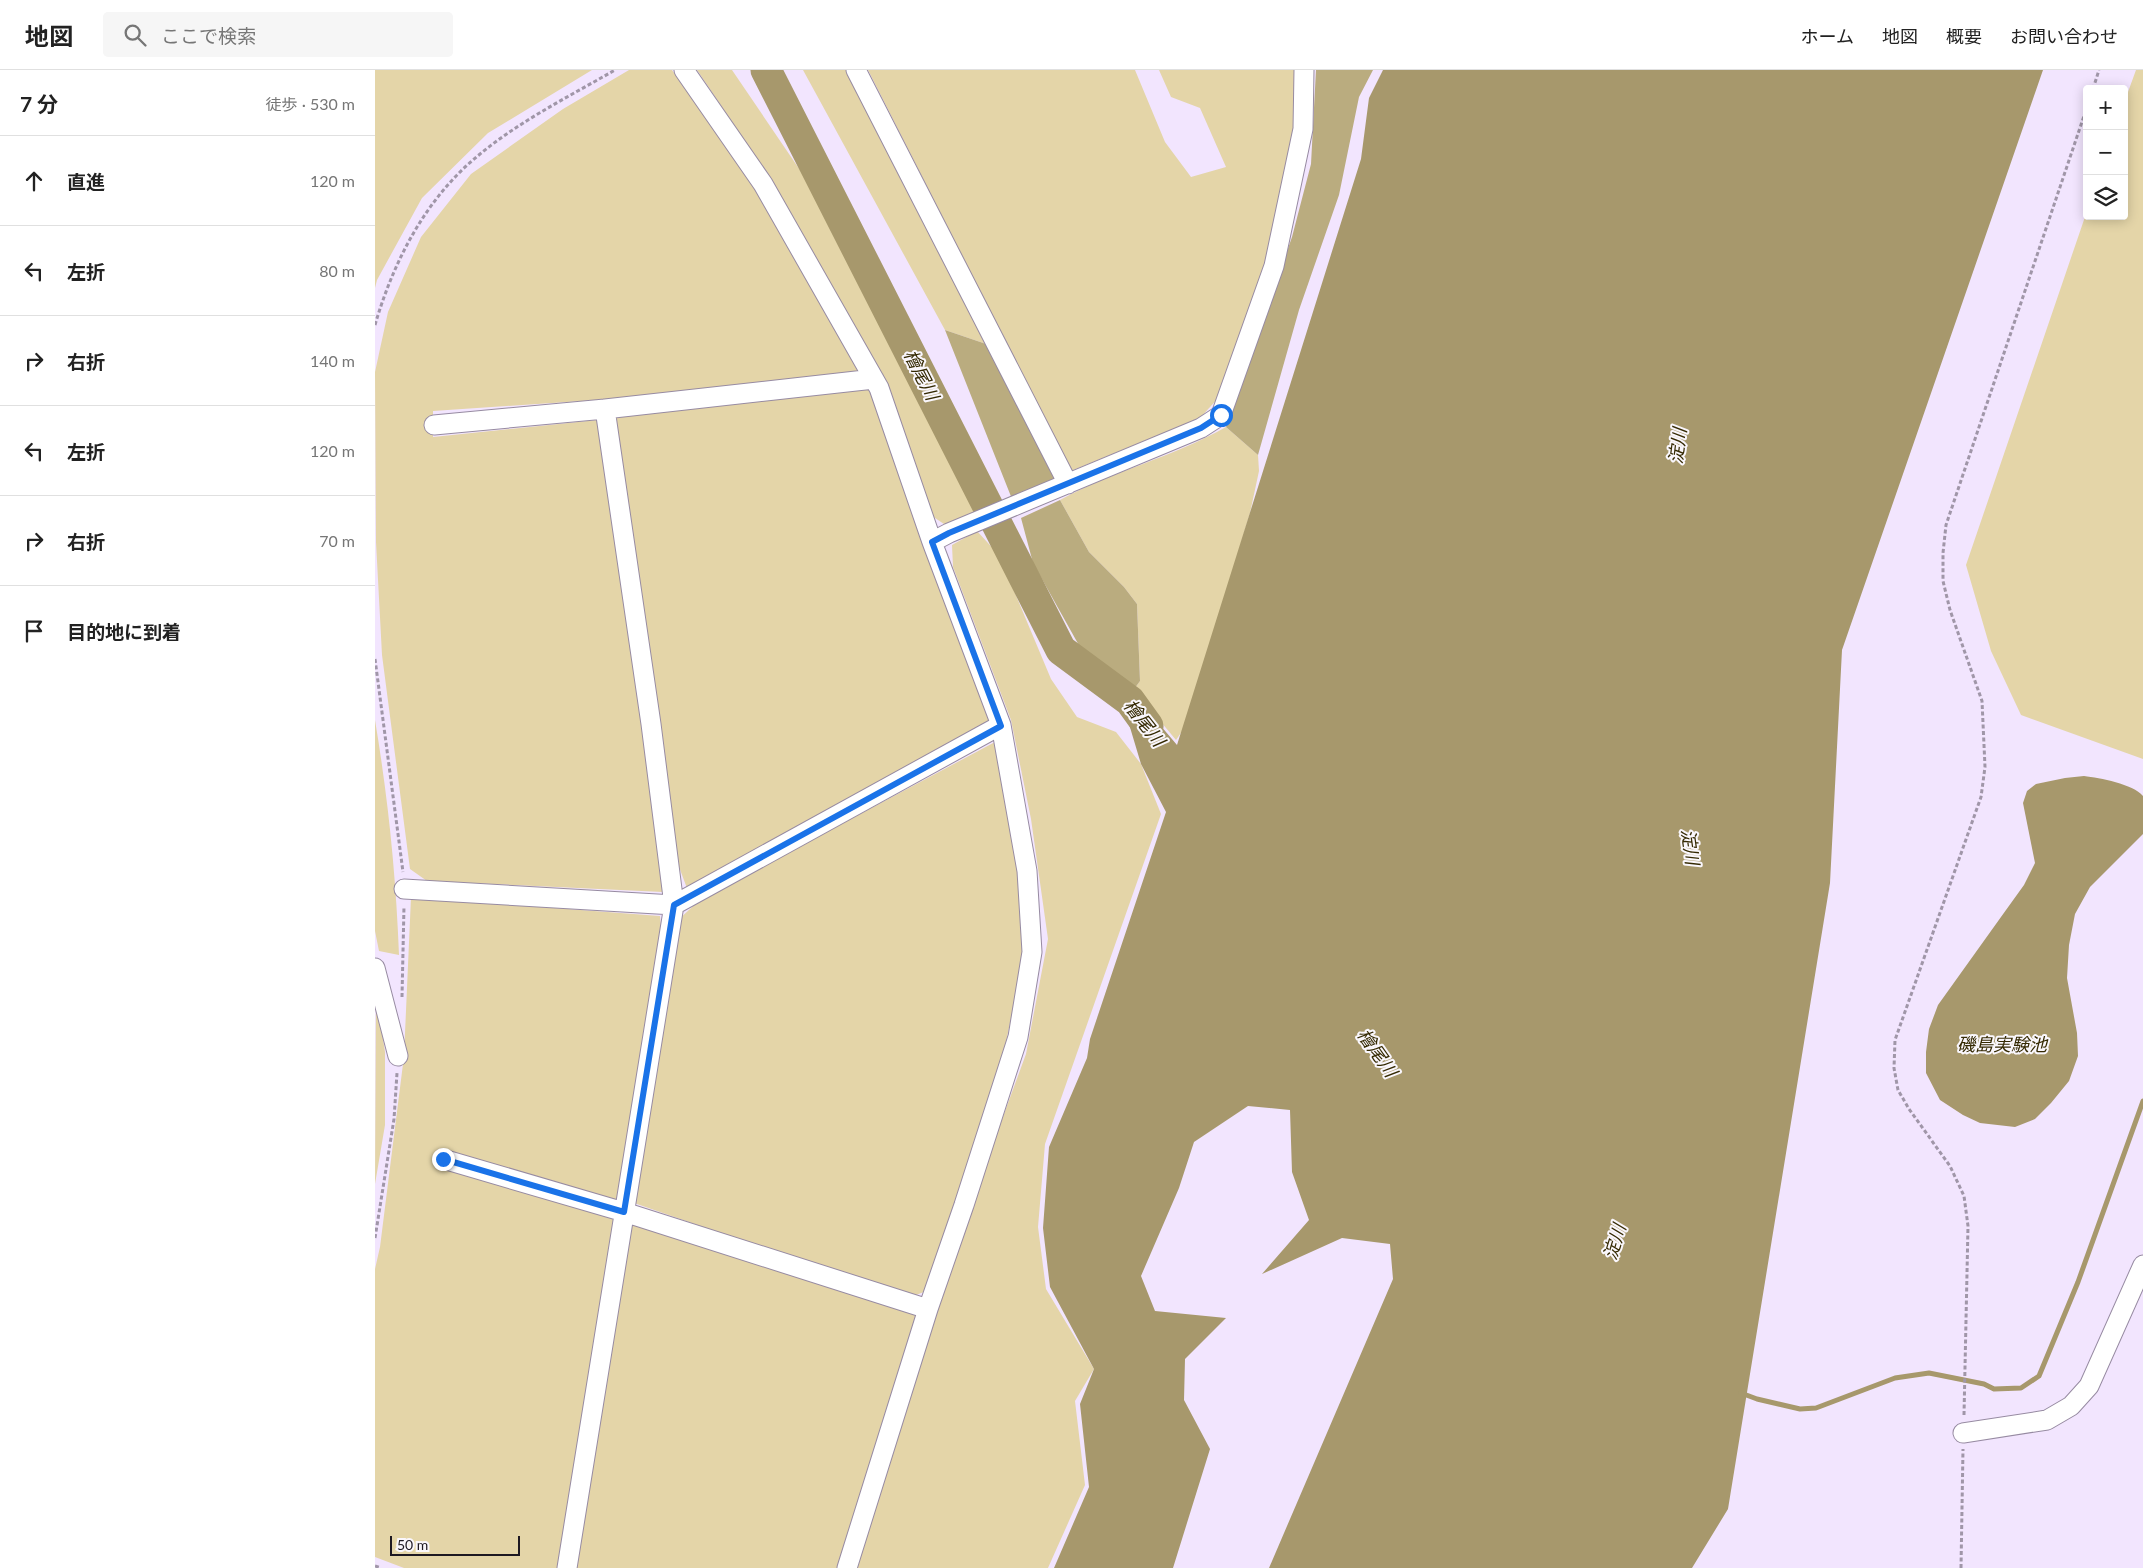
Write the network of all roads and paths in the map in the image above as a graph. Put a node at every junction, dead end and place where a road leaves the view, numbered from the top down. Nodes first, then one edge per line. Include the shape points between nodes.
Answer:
1 (615, 70) edge
2 (684, 70) edge
3 (856, 70) edge
4 (1304, 70) edge
5 (2099, 70) edge
6 (2094, 85) edge
7 (2083, 119) edge
8 (375, 325) edge
9 (874, 379) junction
10 (605, 410) junction
11 (434, 425) dead end
12 (1068, 484) junction
13 (932, 542) junction
14 (375, 659) edge
15 (1001, 726) junction
16 (404, 889) junction
17 (674, 905) junction
18 (375, 968) edge
19 (402, 998) dead end
20 (398, 1056) joint
21 (443, 1159) dead end
22 (624, 1212) junction
23 (375, 1238) edge
24 (2143, 1265) edge
25 (928, 1310) junction
26 (1963, 1433) junction
27 (375, 1566) edge
28 (381, 1568) edge
29 (567, 1568) edge
30 (847, 1568) edge
31 (1961, 1568) edge

1 - 8 path via 524,123 481,154 432,202 385,290
2 - 9 lane via 763,184
3 - 12 lane
4 - 12 lane via 1303,128 1274,266 1221,415 1201,428
5 - 6 path
7 - 26 path via 1946,525 1943,581 1982,701 1985,767 1981,797 1895,1040 1894,1068 1898,1090 1950,1166 1964,1196 1968,1226
9 - 10 lane
9 - 13 lane
10 - 11 lane
10 - 17 lane
12 - 13 lane
13 - 15 lane
14 - 16 path
15 - 17 lane
15 - 25 lane via 1027,871 1033,952 1017,1038
16 - 17 lane
16 - 19 path
17 - 22 lane
18 - 20 lane
20 - 23 path via 395,1119
21 - 22 lane
22 - 25 lane
22 - 29 lane
24 - 26 lane via 2089,1386 2071,1406 2047,1420
25 - 30 lane
26 - 31 path
27 - 28 path

